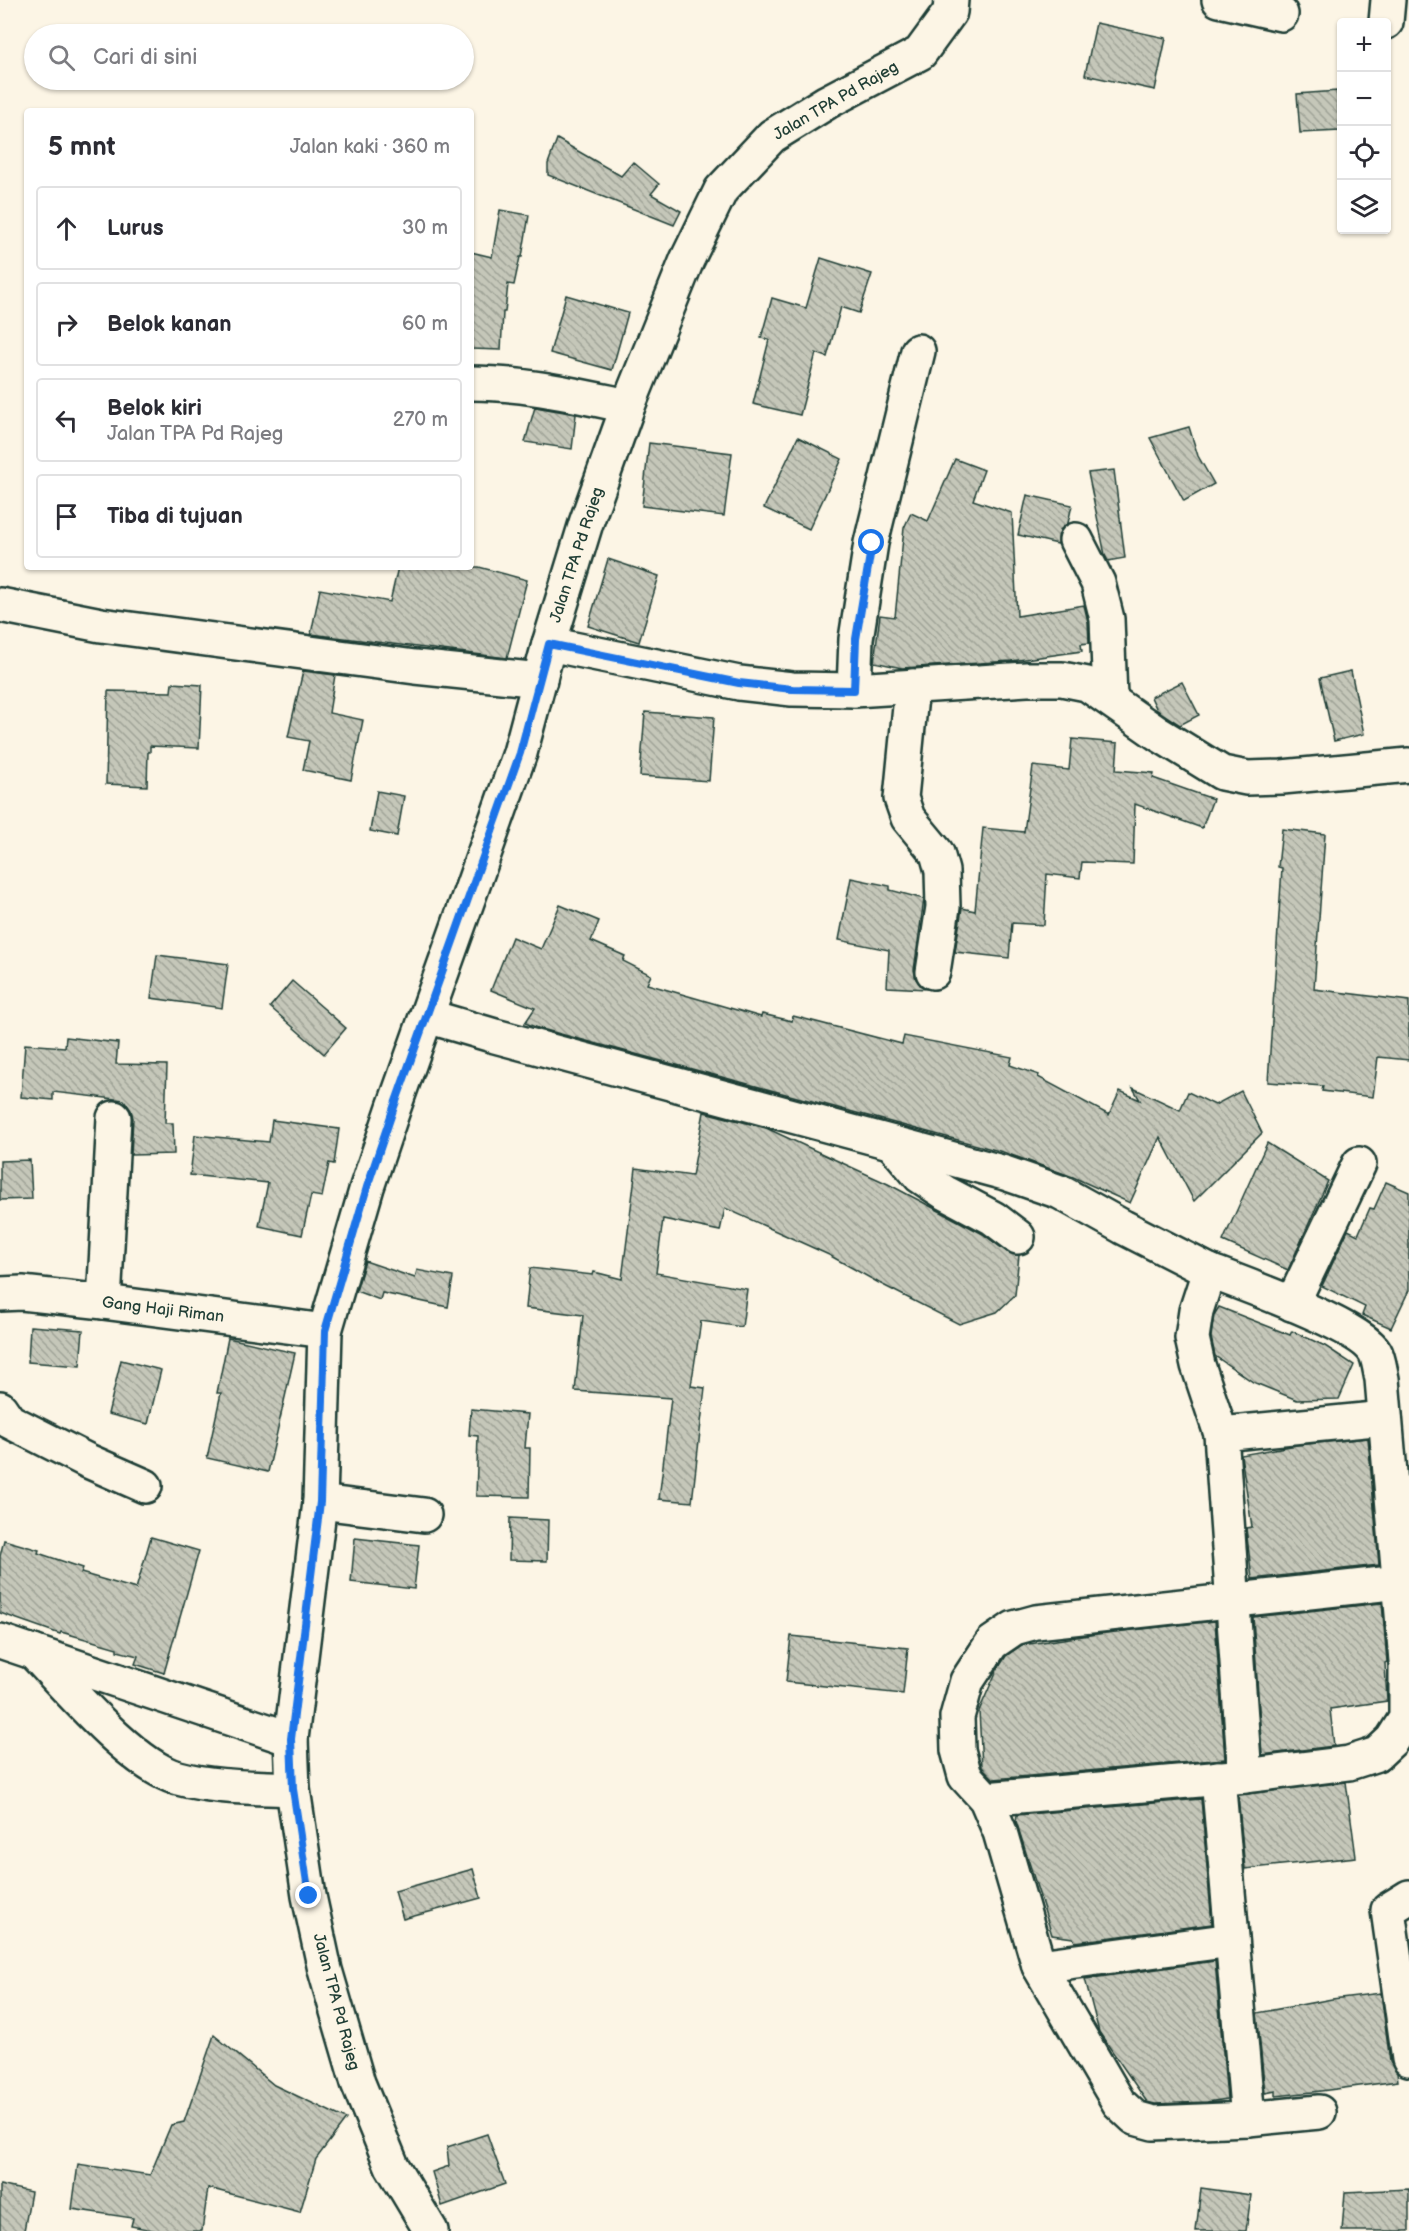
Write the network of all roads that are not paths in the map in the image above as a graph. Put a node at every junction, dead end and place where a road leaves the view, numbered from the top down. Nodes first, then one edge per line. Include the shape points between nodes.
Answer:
1 (951, 0) edge
2 (1219, 0) edge
3 (1388, 0) edge
4 (1281, 14) dead end
5 (1386, 18) edge
6 (918, 351) dead end
7 (474, 383) edge
8 (628, 406) junction
9 (1076, 540) dead end
10 (0, 605) edge
11 (549, 644) junction
12 (540, 680) junction
13 (912, 686) junction
14 (854, 690) junction
15 (1110, 699) junction
16 (1409, 765) edge
17 (933, 972) dead end
18 (427, 1016) junction
19 (114, 1118) dead end
20 (891, 1143) junction
21 (1359, 1164) dead end
22 (1018, 1237) dead end
23 (1209, 1270) junction
24 (0, 1294) edge
25 (104, 1302) junction
26 (1292, 1304) junction
27 (325, 1331) junction
28 (0, 1408) edge
29 (1385, 1418) junction
30 (1221, 1434) junction
31 (145, 1486) dead end
32 (320, 1502) junction
33 (424, 1515) dead end
34 (1400, 1582) junction
35 (1234, 1600) junction
36 (0, 1641) edge
37 (33, 1652) junction
38 (1408, 1661) edge
39 (291, 1739) junction
40 (1232, 1777) junction
41 (293, 1789) junction
42 (986, 1799) junction
43 (1409, 1897) edge
44 (1232, 1940) junction
45 (1039, 1966) junction
46 (1409, 2059) edge
47 (1319, 2112) dead end
48 (1248, 2119) junction
49 (432, 2231) edge

1 - 8 street, Jalan TPA Pd Rajeg via 950,12 920,52 772,136 721,190 687,261
2 - 4 street
3 - 5 street
6 - 14 street via 872,543 856,639
7 - 8 street via 546,388
8 - 11 street, Jalan TPA Pd Rajeg via 586,523
9 - 15 street via 1098,583 1107,619
10 - 12 street via 101,625
11 - 12 street, Jalan TPA Pd Rajeg
11 - 14 street via 739,683
12 - 18 street, Jalan TPA Pd Rajeg via 520,753
13 - 14 street
13 - 15 street via 1062,678 1087,684
13 - 17 street via 901,798 908,818 937,853 942,871 943,907
15 - 16 street via 1222,773 1282,777
18 - 20 street
18 - 27 street, Jalan TPA Pd Rajeg via 367,1187
19 - 25 street
20 - 22 street via 920,1176
20 - 23 street via 1060,1192
21 - 26 street
23 - 26 street
23 - 30 street via 1192,1338
24 - 25 street, Gang Haji Riman
25 - 27 street, Gang Haji Riman
26 - 29 street via 1352,1332 1375,1351
27 - 32 street, Jalan TPA Pd Rajeg
28 - 31 street via 9,1421
29 - 30 street
29 - 34 street
30 - 35 street
32 - 33 street
32 - 39 street, Jalan TPA Pd Rajeg
34 - 35 street
34 - 38 street
35 - 40 street
35 - 42 street via 1036,1622 1014,1628 992,1643 967,1681 957,1718 958,1750 965,1776
36 - 37 street
37 - 39 street
37 - 41 street via 112,1734 153,1766 176,1778 217,1785
38 - 40 street via 1406,1718 1377,1754 1349,1763
39 - 41 street, Jalan TPA Pd Rajeg
40 - 42 street
40 - 44 street
41 - 49 street, Jalan TPA Pd Rajeg via 325,1970 358,2083 392,2166
42 - 45 street via 1000,1832
43 - 46 street via 1388,1910
44 - 45 street
44 - 48 street
45 - 48 street via 1119,2103 1135,2118 1153,2123
47 - 48 street

